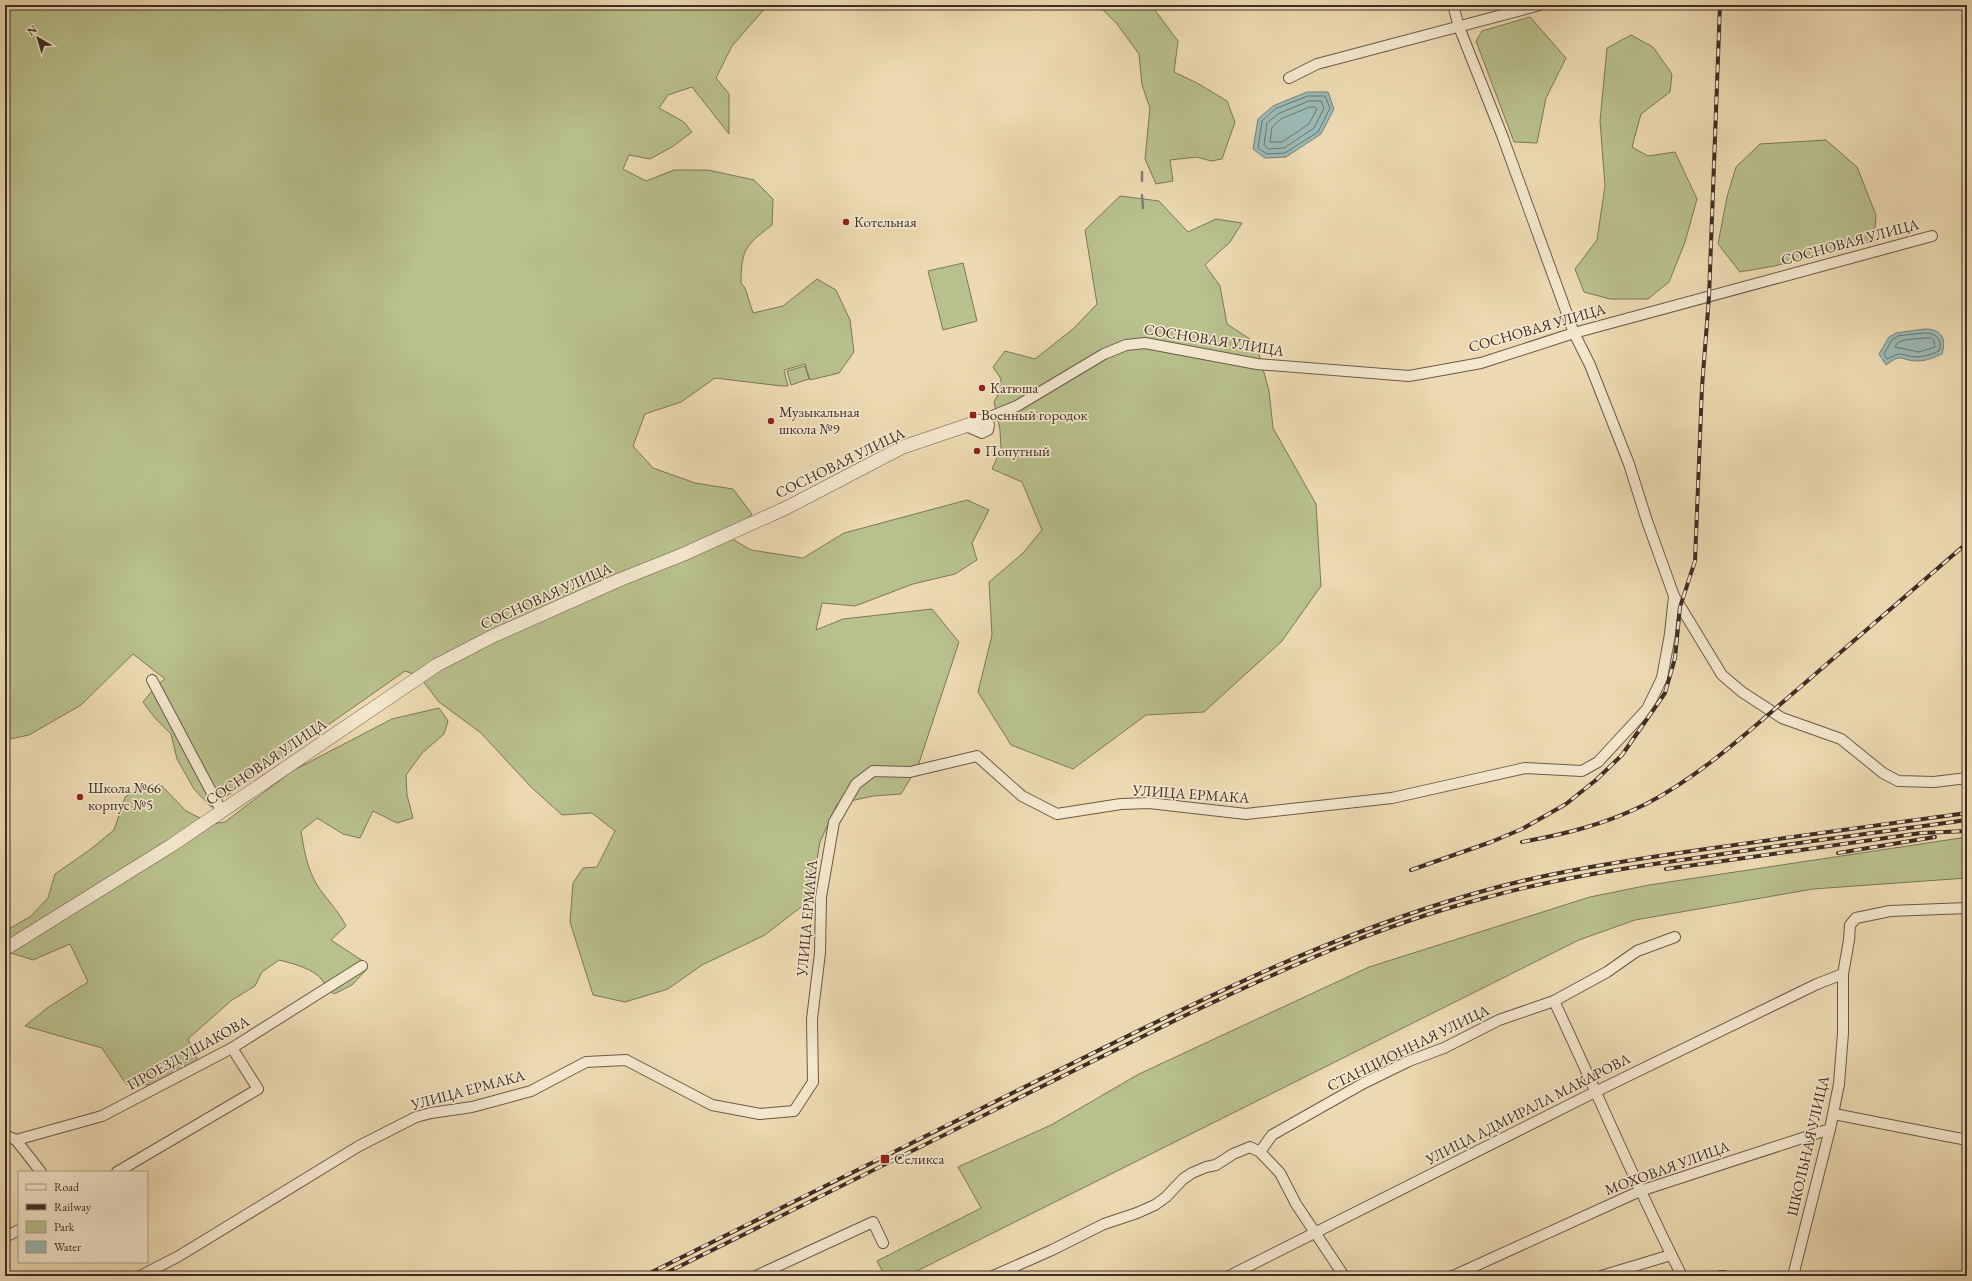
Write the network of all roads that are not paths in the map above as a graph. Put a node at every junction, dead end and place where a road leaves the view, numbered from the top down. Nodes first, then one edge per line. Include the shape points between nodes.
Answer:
1 (1453, 5) edge
2 (1540, 5) edge
3 (1459, 27) junction
4 (1289, 78) dead end
5 (1932, 236) dead end
6 (1574, 334) junction
7 (980, 421) joint
8 (1674, 596) junction
9 (152, 680) dead end
10 (1967, 778) edge
11 (222, 812) junction
12 (1967, 908) edge
13 (1675, 937) dead end
14 (5, 949) edge
15 (362, 966) dead end
16 (1842, 974) junction
17 (1554, 1001) junction
18 (232, 1048) junction
19 (1597, 1091) junction
20 (1834, 1114) junction
21 (1830, 1129) junction
22 (5, 1135) edge
23 (16, 1140) junction
24 (1967, 1140) edge
25 (1260, 1152) junction
26 (40, 1171) edge
27 (119, 1171) edge
28 (1640, 1191) junction
29 (18, 1230) edge
30 (1314, 1233) junction
31 (5, 1237) edge
32 (883, 1243) dead end
33 (1671, 1255) junction
34 (140, 1276) edge
35 (756, 1276) edge
36 (993, 1276) edge
37 (1229, 1276) edge
38 (1344, 1276) edge
39 (1453, 1276) edge
40 (1601, 1276) edge
41 (1682, 1276) edge
42 (1720, 1276) edge
43 (1724, 1276) edge
44 (1793, 1276) edge

1 - 3 street
2 - 3 street
3 - 4 street via 1318,64
3 - 6 street via 1502,135
5 - 6 street, СОСНОВАЯ УЛИЦА
6 - 7 street, СОСНОВАЯ УЛИЦА via 1481,362 1409,376 1257,364 1145,343 1126,344 1104,354 1017,406
6 - 8 street via 1590,366 1630,464
7 - 11 street, СОСНОВАЯ УЛИЦА via 903,447 786,508 619,580 437,665
8 - 10 street via 1722,675 1771,712 1841,739 1883,774 1898,781 1934,782
8 - 34 street, УЛИЦА ЕРМАКА via 1662,678 1647,710 1598,762 1582,771 1525,768 1392,798 1246,814 1148,803 1121,804 1057,814 1022,796 977,756 910,772 872,771 856,784 834,822 821,897 820,953 812,1019 813,1082 794,1110 760,1114 712,1105 626,1060 586,1062 530,1090 472,1107 416,1117 359,1146 179,1256
9 - 11 street
11 - 14 street, СОСНОВАЯ УЛИЦА
12 - 16 street, ШКОЛЬНАЯ УЛИЦА via 1890,911 1856,918 1850,925
13 - 17 street, СТАНЦИОННАЯ УЛИЦА via 1637,951 1607,972
15 - 18 street, ПРОЕЗД УШАКОВА
16 - 19 street, УЛИЦА АДМИРАЛА МАКАРОВА
16 - 20 street, ШКОЛЬНАЯ УЛИЦА via 1843,1033
17 - 19 street
17 - 25 street, СТАНЦИОННАЯ УЛИЦА via 1499,1020 1444,1048 1409,1061 1364,1083 1272,1135
18 - 23 street, ПРОЕЗД УШАКОВА via 102,1116
18 - 27 street via 258,1089
19 - 28 street
19 - 30 street, УЛИЦА АДМИРАЛА МАКАРОВА
20 - 21 street, ШКОЛЬНАЯ УЛИЦА
20 - 24 street
21 - 28 street, МОХОВАЯ УЛИЦА
21 - 44 street, ШКОЛЬНАЯ УЛИЦА
22 - 23 street
23 - 26 street
25 - 30 street via 1280,1173
25 - 36 street via 1250,1147 1233,1154 1216,1165 1206,1167 1184,1179 1155,1205 1104,1224
28 - 33 street
28 - 39 street, МОХОВАЯ УЛИЦА
29 - 31 street
30 - 37 street, УЛИЦА АДМИРАЛА МАКАРОВА
30 - 38 street
32 - 35 street via 873,1222
33 - 40 street
33 - 41 street
42 - 43 street

